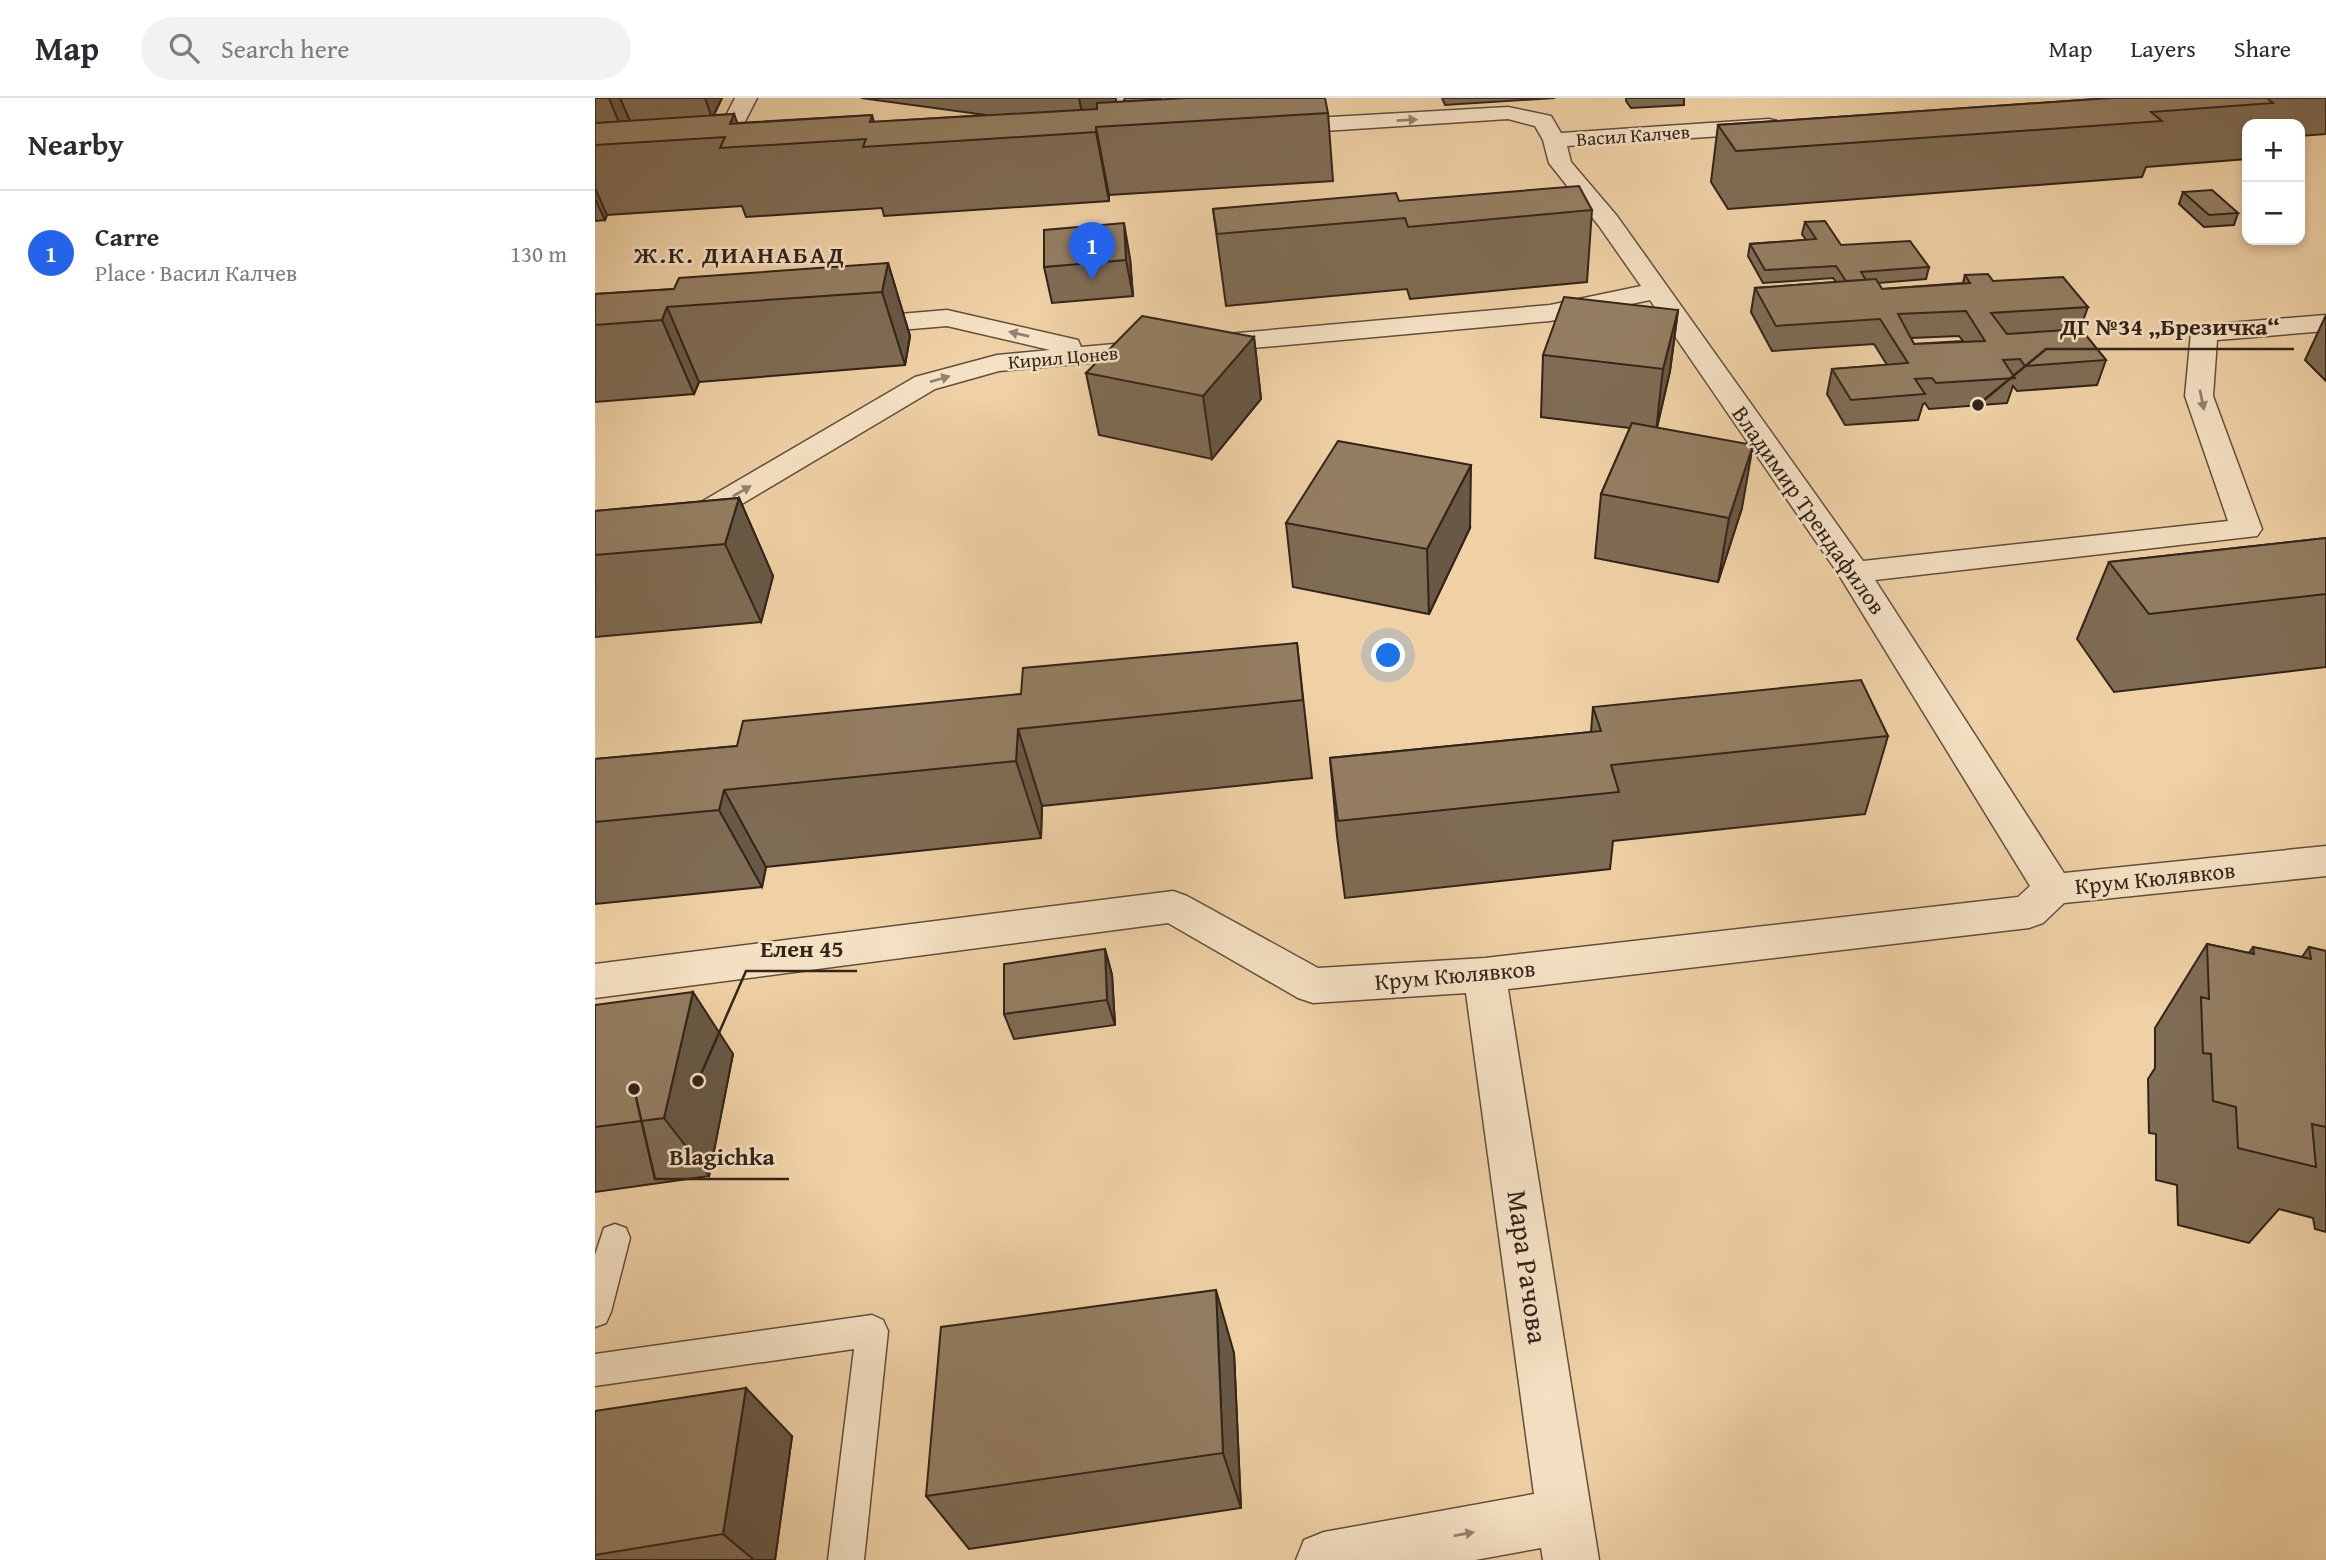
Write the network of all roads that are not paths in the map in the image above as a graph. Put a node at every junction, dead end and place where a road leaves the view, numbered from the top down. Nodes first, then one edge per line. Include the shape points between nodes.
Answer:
1 (746, 98) edge
2 (1786, 125) edge
3 (1250, 129) edge
4 (1554, 140) junction
5 (740, 162) edge
6 (713, 163) junction
7 (687, 165) edge
8 (1655, 291) junction
9 (2326, 323) edge
10 (825, 328) edge
11 (1103, 353) junction
12 (595, 544) edge
13 (1854, 572) junction
14 (2326, 861) edge
15 (2053, 889) junction
16 (1485, 975) junction
17 (595, 981) edge
18 (615, 1238) dead end
19 (595, 1312) edge
20 (595, 1370) edge
21 (1568, 1538) edge
22 (846, 1560) edge
23 (1324, 1560) edge

1 - 6 street
2 - 4 street, Васил Калчев
3 -> 4 street, Васил Калчев via 1509,113 1543,121
4 - 8 street, Владимир Трендафилов via 1560,163 1608,221
5 - 6 street
6 - 7 street
8 - 11 street, Кирил Цонев via 1550,313
8 - 13 street, Владимир Трендафилов
9 -> 13 street via 2204,333 2199,396 2246,529
11 -> 10 street via 947,318
12 -> 11 street, Кирил Цонев via 662,538 925,383 997,363
13 - 15 street, Владимир Трендафилов
14 - 15 street, Крум Кюлявков
15 - 16 street, Крум Кюлявков via 2029,912
16 - 17 street, Крум Кюлявков via 1313,986 1173,907
16 - 21 street, Мара Рачова
18 - 19 lane
20 - 22 lane via 872,1331
23 -> 21 street

